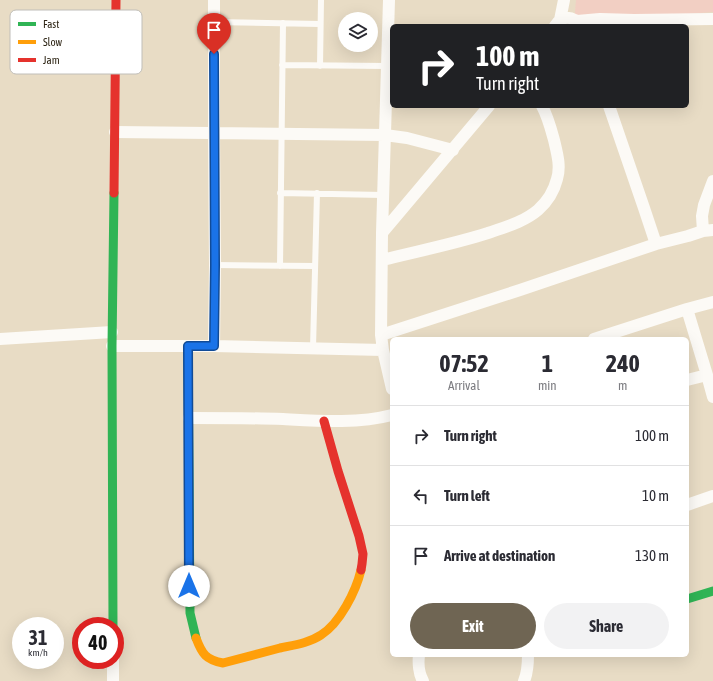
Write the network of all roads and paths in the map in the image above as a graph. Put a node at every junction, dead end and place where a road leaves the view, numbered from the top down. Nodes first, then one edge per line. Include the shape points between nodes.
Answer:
1 (116, 0) edge
2 (214, 0) edge
3 (321, 0) edge
4 (388, 0) edge
5 (564, 0) edge
6 (570, 0) edge
7 (116, 10) edge
8 (713, 18) edge
9 (634, 20) junction
10 (214, 22) junction
11 (577, 22) edge
12 (283, 23) junction
13 (320, 24) junction
14 (556, 24) edge
15 (621, 24) edge
16 (282, 65) junction
17 (320, 66) junction
18 (387, 66) junction
19 (115, 74) edge
20 (487, 108) edge
21 (543, 108) edge
22 (610, 108) edge
23 (115, 132) junction
24 (214, 133) junction
25 (282, 134) junction
26 (385, 135) junction
27 (453, 150) junction
28 (713, 181) edge
29 (280, 193) junction
30 (317, 193) junction
31 (383, 195) junction
32 (708, 230) edge
33 (382, 233) junction
34 (656, 244) junction
35 (382, 260) junction
36 (215, 265) junction
37 (280, 266) junction
38 (315, 266) junction
39 (713, 302) edge
40 (687, 309) junction
41 (112, 332) junction
42 (381, 335) junction
43 (600, 337) edge
44 (0, 339) edge
45 (112, 346) junction
46 (188, 346) junction
47 (214, 346) junction
48 (313, 348) junction
49 (383, 350) junction
50 (707, 375) junction
51 (689, 380) edge
52 (390, 381) edge
53 (713, 397) edge
54 (390, 416) edge
55 (189, 418) junction
56 (324, 421) junction
57 (713, 496) edge
58 (689, 504) edge
59 (713, 591) edge
60 (689, 598) edge
61 (113, 617) edge
62 (419, 657) edge
63 (528, 657) edge
64 (113, 669) edge
65 (418, 680) edge
66 (113, 681) edge
67 (524, 681) edge

1 - 7 street
2 - 10 street
3 - 13 lane
4 - 18 street
5 - 14 street
6 - 11 street
8 - 9 street
9 - 11 street via 600,19
9 - 15 street
10 - 12 lane
10 - 24 street
11 - 14 street via 569,18
12 - 13 lane
12 - 16 lane
13 - 17 lane
16 - 17 lane
16 - 25 lane
17 - 18 lane
18 - 26 street
19 - 23 street
20 - 27 street
21 - 35 street via 558,154 559,167 554,188 537,210 523,220 503,228
22 - 34 street
23 - 24 street
23 - 41 street
24 - 25 street
24 - 36 street
25 - 26 street
25 - 29 lane
26 - 27 street via 408,138
26 - 31 street
27 - 33 street
28 - 32 street via 702,216
29 - 30 lane
29 - 37 lane
30 - 31 lane
30 - 38 lane
31 - 33 street
32 - 34 street
33 - 35 street
34 - 42 street
35 - 42 street
36 - 37 lane
36 - 47 street
37 - 38 lane
38 - 48 lane
39 - 40 street
40 - 43 street
40 - 50 street
41 - 44 street
41 - 45 street
42 - 49 street
45 - 46 street
45 - 61 street
46 - 47 street
46 - 55 street
47 - 48 street
48 - 49 street
49 - 52 street
50 - 51 street
50 - 53 street
54 - 56 street via 377,419
55 - 56 street
55 - 56 street via 190,613 200,649 206,657 223,663 320,636 337,620 359,580 364,555 360,536
57 - 58 street
59 - 60 street
62 - 65 street
63 - 67 street
64 - 66 street

